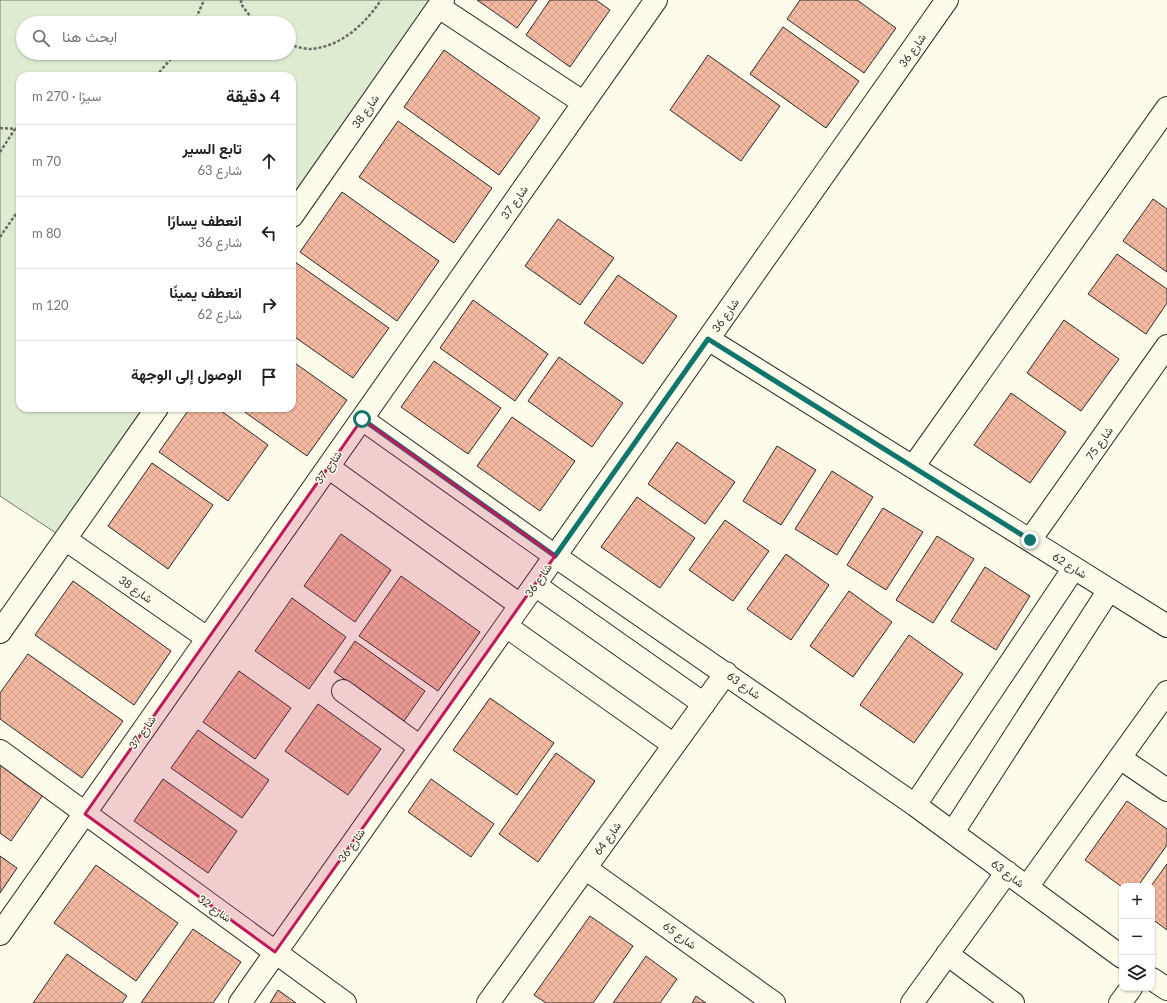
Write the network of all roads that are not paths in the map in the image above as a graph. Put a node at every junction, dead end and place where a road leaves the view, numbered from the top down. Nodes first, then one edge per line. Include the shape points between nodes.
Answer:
1 (656, 0) edge
2 (947, 0) edge
3 (441, 3) edge
4 (584, 103) junction
5 (1167, 108) edge
6 (296, 210) edge
7 (708, 339) junction
8 (1167, 346) edge
9 (154, 412) edge
10 (362, 419) junction
11 (328, 467) junction
12 (913, 467) junction
13 (65, 540) junction
14 (1030, 540) junction
15 (555, 556) junction
16 (1074, 568) junction
17 (535, 584) junction
18 (1109, 590) junction
19 (520, 605) junction
20 (506, 626) junction
21 (1167, 626) edge
22 (0, 632) edge
23 (207, 638) junction
24 (726, 673) junction
25 (343, 691) dead end
26 (1167, 692) edge
27 (704, 704) junction
28 (674, 745) junction
29 (420, 747) junction
30 (0, 751) edge
31 (1120, 758) junction
32 (1167, 790) edge
33 (916, 804) junction
34 (85, 814) junction
35 (953, 832) junction
36 (585, 868) junction
37 (1007, 872) junction
38 (1027, 886) junction
39 (0, 934) edge
40 (275, 952) junction
41 (946, 954) junction
42 (1119, 955) edge
43 (1155, 981) edge
44 (1167, 989) edge
45 (1129, 991) edge
46 (240, 1003) edge
47 (345, 1003) edge
48 (488, 1003) edge
49 (774, 1003) edge
50 (912, 1003) edge
51 (1013, 1003) edge
52 (1120, 1003) edge

1 - 4 street, شارع 37
2 - 7 street, شارع 36
3 - 4 street, شارع 38
3 - 6 street, شارع 38
4 - 10 street, شارع 37
5 - 12 street
7 - 12 street, شارع 62
7 - 15 street, شارع 36
8 - 14 street, شارع 75
9 - 13 street
10 - 11 street, شارع 37
10 - 15 street, شارع 63
11 - 19 street
11 - 23 street, شارع 37
12 - 14 street, شارع 62
13 - 22 street
13 - 23 street, شارع 38
14 - 16 street, شارع 62
15 - 17 street, شارع 36
15 - 24 street, شارع 63
16 - 18 street, شارع 62
16 - 33 street
17 - 19 street, شارع 36
17 - 27 street
18 - 21 street, شارع 62
18 - 35 street
19 - 20 street, شارع 36
20 - 28 street
20 - 29 street, شارع 36
23 - 34 street, شارع 37
24 - 27 street, شارع 64
24 - 33 street, شارع 63
25 - 29 street
26 - 31 street
27 - 28 street, شارع 64
28 - 36 street, شارع 64
29 - 40 street, شارع 36
30 - 34 street, شارع 32
31 - 32 street
31 - 38 street
33 - 35 street, شارع 63
34 - 39 street, شارع 37
34 - 40 street, شارع 32
35 - 37 street, شارع 63
36 - 48 street, شارع 64
36 - 49 street, شارع 65
37 - 38 street, شارع 63
37 - 41 street
38 - 42 street, شارع 63
40 - 46 street, شارع 36
40 - 47 street, شارع 32
41 - 50 street
41 - 51 street
43 - 44 street
45 - 52 street

